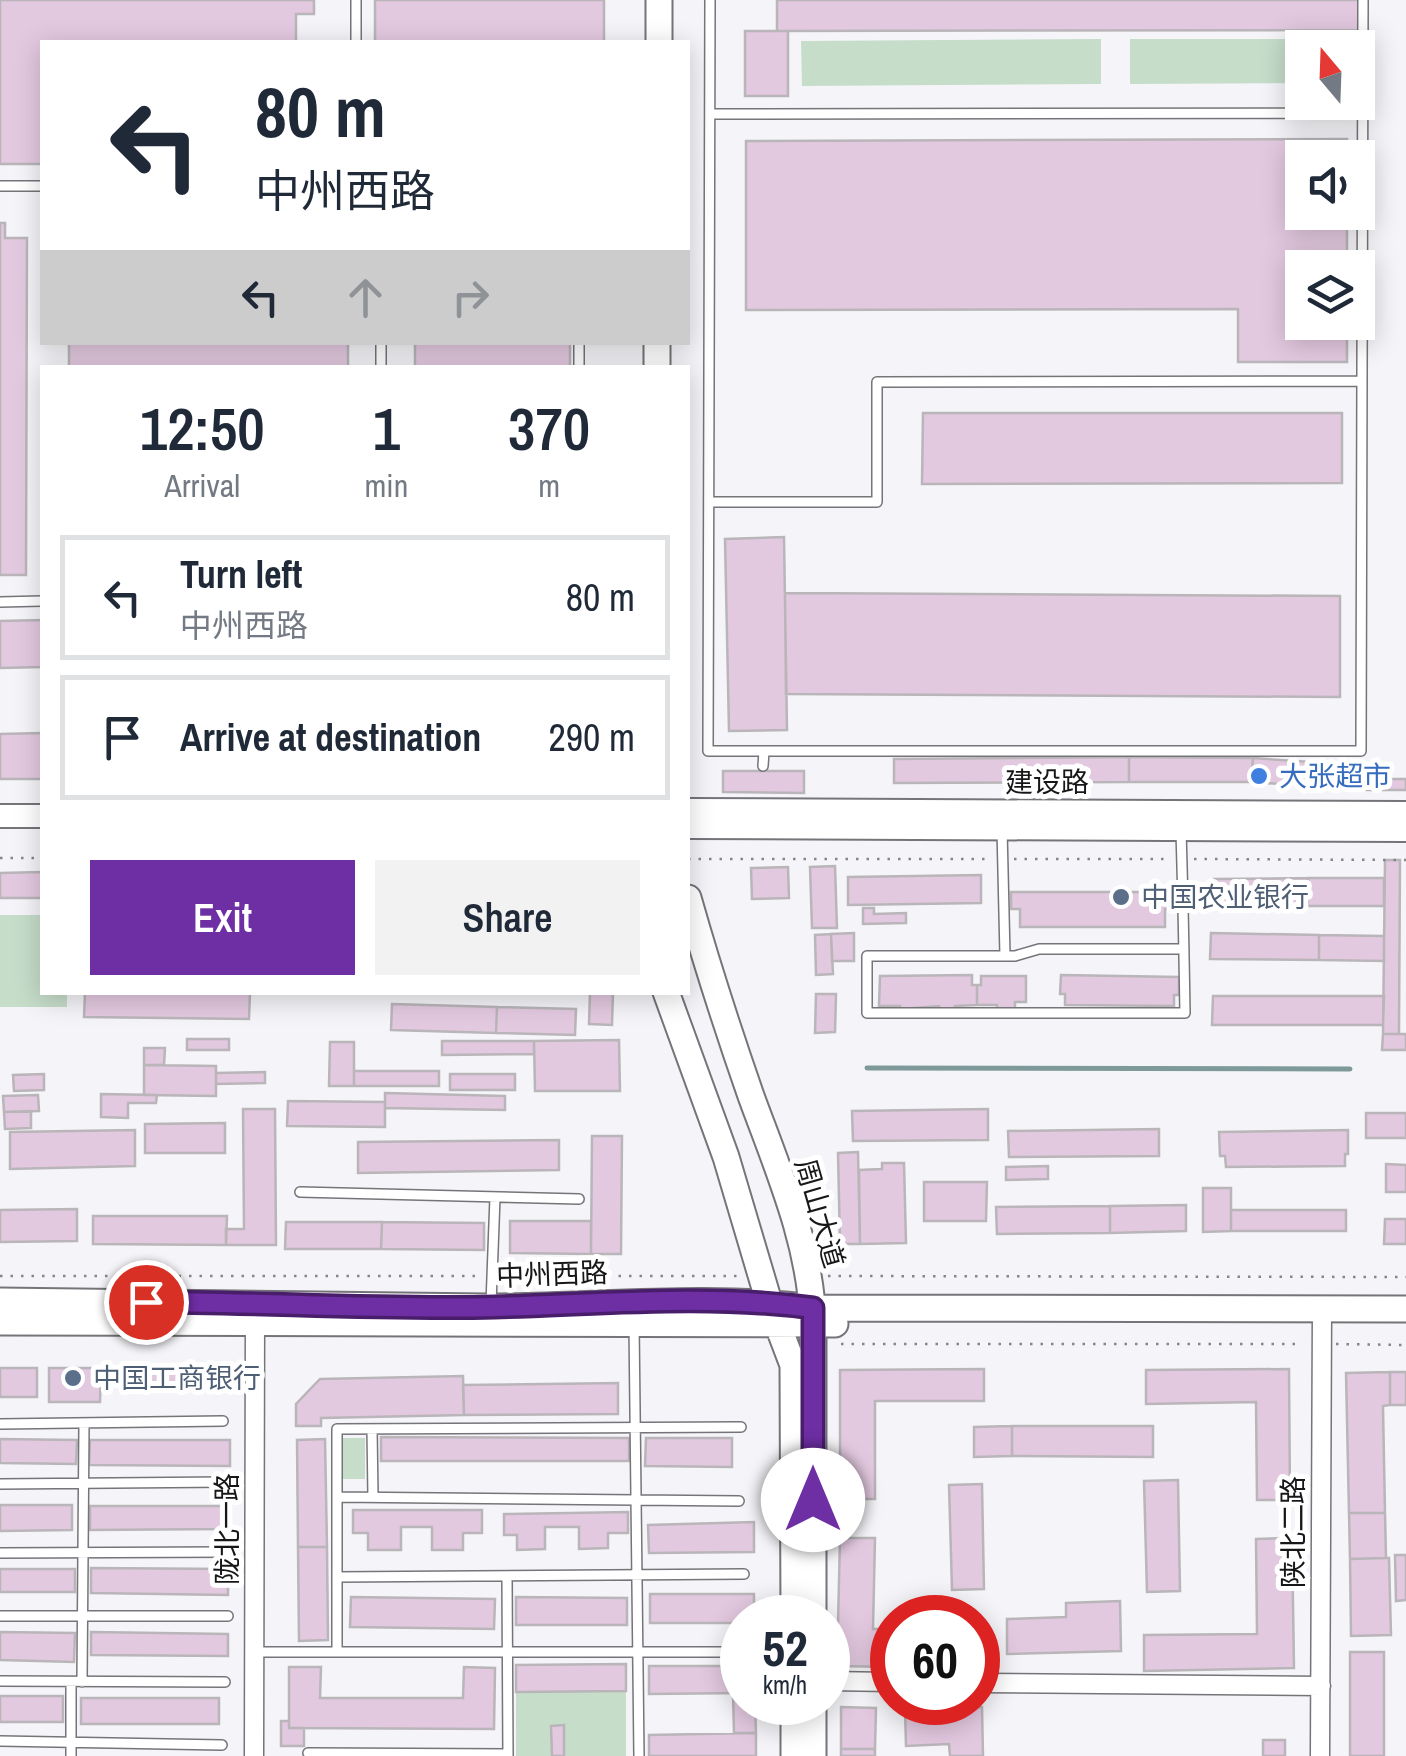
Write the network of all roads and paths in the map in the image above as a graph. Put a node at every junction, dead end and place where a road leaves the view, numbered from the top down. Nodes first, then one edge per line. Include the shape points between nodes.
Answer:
1 (356, 0) edge
2 (644, 0) edge
3 (659, 0) edge
4 (710, 0) edge
5 (1363, 0) edge
6 (1363, 30) edge
7 (356, 40) edge
8 (644, 40) edge
9 (659, 40) edge
10 (1285, 113) edge
11 (710, 114) junction
12 (1363, 120) edge
13 (0, 186) edge
14 (40, 186) edge
15 (1362, 381) junction
16 (708, 502) junction
17 (40, 601) edge
18 (0, 602) edge
19 (764, 751) junction
20 (764, 766) dead end
21 (690, 810) edge
22 (764, 812) junction
23 (1406, 813) edge
24 (0, 816) edge
25 (40, 816) edge
26 (690, 827) edge
27 (1002, 828) junction
28 (1181, 829) junction
29 (0, 830) edge
30 (40, 830) edge
31 (1406, 830) edge
32 (0, 858) edge
33 (40, 858) edge
34 (690, 859) edge
35 (1003, 859) junction
36 (1182, 859) junction
37 (1406, 860) edge
38 (690, 905) edge
39 (1184, 949) junction
40 (1005, 956) junction
41 (667, 995) edge
42 (300, 1192) dead end
43 (494, 1197) junction
44 (579, 1199) dead end
45 (0, 1276) edge
46 (492, 1276) junction
47 (761, 1276) junction
48 (808, 1276) junction
49 (1406, 1276) edge
50 (0, 1300) edge
51 (491, 1307) junction
52 (1406, 1309) edge
53 (255, 1312) junction
54 (772, 1314) junction
55 (813, 1316) junction
56 (1322, 1317) junction
57 (0, 1322) edge
58 (634, 1324) junction
59 (1406, 1324) edge
60 (223, 1421) dead end
61 (84, 1423) junction
62 (0, 1424) edge
63 (741, 1427) dead end
64 (372, 1429) junction
65 (636, 1429) junction
66 (226, 1482) dead end
67 (84, 1483) junction
68 (0, 1484) edge
69 (337, 1497) junction
70 (373, 1497) junction
71 (637, 1500) junction
72 (739, 1501) dead end
73 (0, 1552) edge
74 (84, 1552) junction
75 (227, 1552) dead end
76 (744, 1574) dead end
77 (638, 1575) junction
78 (507, 1576) junction
79 (336, 1577) junction
80 (794, 1595) edge
81 (813, 1595) edge
82 (0, 1616) edge
83 (83, 1616) junction
84 (228, 1616) dead end
85 (254, 1652) junction
86 (337, 1652) junction
87 (508, 1652) junction
88 (638, 1652) junction
89 (720, 1652) edge
90 (0, 1682) edge
91 (76, 1682) junction
92 (225, 1682) dead end
93 (1000, 1683) edge
94 (1321, 1686) junction
95 (794, 1725) edge
96 (813, 1725) edge
97 (0, 1741) edge
98 (71, 1742) junction
99 (222, 1745) dead end
100 (308, 1752) dead end
101 (508, 1755) edge
102 (71, 1756) edge
103 (254, 1756) edge
104 (640, 1756) edge
105 (794, 1756) edge
106 (813, 1756) edge
107 (1320, 1756) edge

1 - 7 lane
2 - 8 main road
3 - 9 main road
4 - 11 lane
5 - 6 lane
10 - 11 lane
11 - 16 lane
12 - 15 lane
13 - 14 lane
15 - 16 lane via 878,382 877,502
15 - 19 lane via 1361,751
16 - 19 lane via 708,751
17 - 18 lane
19 - 20 lane
21 - 22 street, 建设路
22 - 23 street, 建设路
22 - 26 street, 建设路
22 - 27 street, 建设路
24 - 25 street
27 - 28 street, 建设路
27 - 35 lane
28 - 31 street, 建设路
28 - 36 lane
29 - 30 street
32 - 33 path
34 - 35 path
35 - 36 path
35 - 40 lane
36 - 37 path
36 - 39 lane
38 - 48 main road, 周山大道 via 798,1228
39 - 40 lane via 1038,949
39 - 40 lane via 1185,1013 867,1013 867,956
41 - 47 main road
42 - 43 lane
43 - 44 lane
43 - 46 lane
45 - 46 path
46 - 47 path
46 - 51 lane
47 - 54 main road
48 - 49 path
48 - 55 main road, 周山大道
50 - 53 main road, 中州西路
51 - 53 main road, 中州西路
51 - 54 main road, 中州西路 via 633,1300
52 - 56 main road, 中州西路
53 - 57 main road, 中州西路
53 - 58 main road, 中州西路
53 - 85 street, 陇北一路
54 - 55 main road, 中州西路
54 - 58 main road, 中州西路
54 - 80 main road via 793,1365
55 - 56 main road, 中州西路
55 - 81 main road, 周山大道
56 - 59 main road, 中州西路
56 - 94 street, 陕北二路
58 - 65 lane
60 - 61 lane
61 - 62 lane
61 - 67 lane
63 - 65 lane
64 - 65 lane
64 - 69 lane via 337,1429
64 - 70 lane
65 - 71 lane
66 - 67 lane
67 - 68 lane
67 - 74 lane
69 - 70 lane
69 - 79 lane
70 - 71 lane
71 - 72 lane
71 - 77 lane
73 - 74 lane
74 - 75 lane
74 - 83 lane
76 - 77 lane
77 - 78 lane
77 - 88 lane
78 - 79 lane
78 - 87 lane
79 - 86 lane
82 - 83 lane
83 - 84 lane
83 - 91 lane
85 - 86 lane
85 - 103 street, 陇北一路
86 - 87 lane
87 - 88 lane
87 - 101 lane
88 - 89 lane
88 - 104 lane
90 - 91 lane
91 - 92 lane
91 - 98 lane
93 - 94 street
94 - 107 street, 陕北二路
95 - 105 main road
96 - 106 main road
97 - 98 lane
98 - 99 lane
98 - 102 lane
100 - 101 lane

